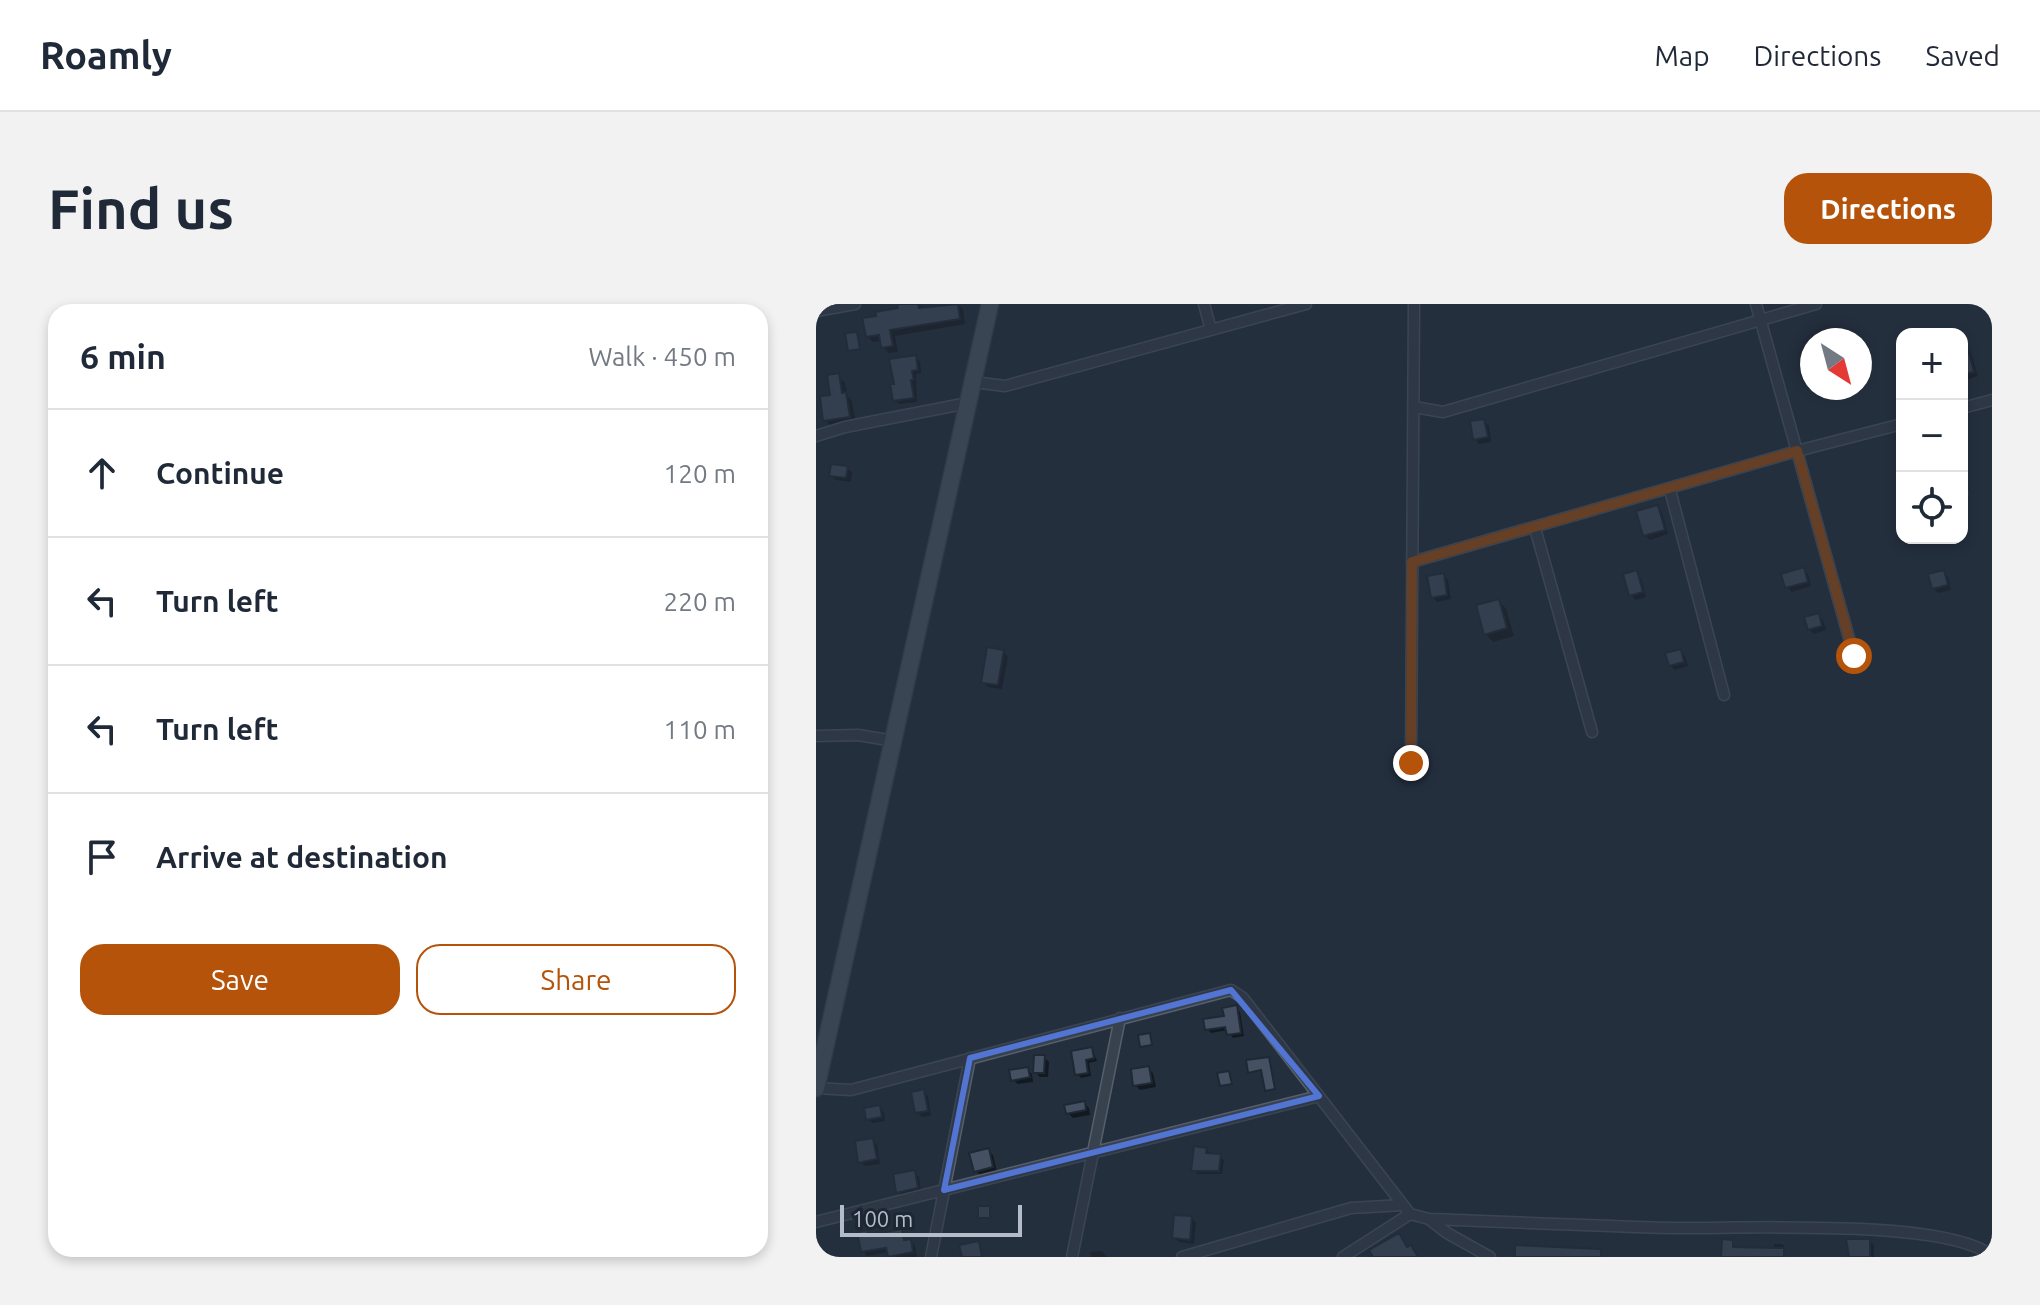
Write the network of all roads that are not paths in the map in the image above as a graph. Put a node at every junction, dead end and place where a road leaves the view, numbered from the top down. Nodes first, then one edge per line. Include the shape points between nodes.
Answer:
1 (855, 304) edge
2 (990, 304) edge
3 (1204, 304) edge
4 (1306, 304) edge
5 (1414, 304) edge
6 (1756, 304) edge
7 (1816, 304) edge
8 (816, 311) edge
9 (1760, 319) junction
10 (1211, 330) junction
11 (973, 382) junction
12 (1992, 400) edge
13 (968, 403) junction
14 (1968, 406) edge
15 (1414, 407) junction
16 (1896, 426) edge
17 (816, 436) edge
18 (1797, 451) junction
19 (1670, 490) junction
20 (1535, 528) junction
21 (1412, 562) junction
22 (1854, 656) dead end
23 (1724, 695) dead end
24 (1592, 732) dead end
25 (816, 736) edge
26 (894, 741) junction
27 (1411, 763) dead end
28 (1120, 1018) junction
29 (970, 1058) junction
30 (816, 1088) edge
31 (1319, 1096) junction
32 (1093, 1153) junction
33 (944, 1190) junction
34 (1407, 1209) junction
35 (1429, 1219) junction
36 (816, 1222) edge
37 (1992, 1256) edge
38 (931, 1257) edge
39 (1072, 1257) edge
40 (1182, 1257) edge
41 (1343, 1257) edge
42 (1490, 1257) edge

1 - 8 street
2 - 11 main road
3 - 10 street
4 - 10 street
5 - 15 street
6 - 9 street
7 - 9 street
9 - 15 street via 1443,412
9 - 18 street
10 - 11 street via 1005,386
11 - 13 main road
12 - 14 street
13 - 17 street
13 - 26 main road
15 - 21 street
16 - 18 street
18 - 19 street
18 - 22 street
19 - 20 street
19 - 23 street
20 - 21 street
20 - 24 street
21 - 27 street
25 - 26 street
26 - 30 main road
28 - 29 street
28 - 31 street via 1231,990 1243,998
28 - 32 street
29 - 30 street via 851,1090
29 - 33 street
31 - 32 street
31 - 34 street
32 - 33 street
32 - 39 street
33 - 36 street
33 - 38 street
34 - 35 street
34 - 40 street via 1351,1208
34 - 41 street
35 - 37 street via 1865,1229 1952,1239
35 - 42 street

